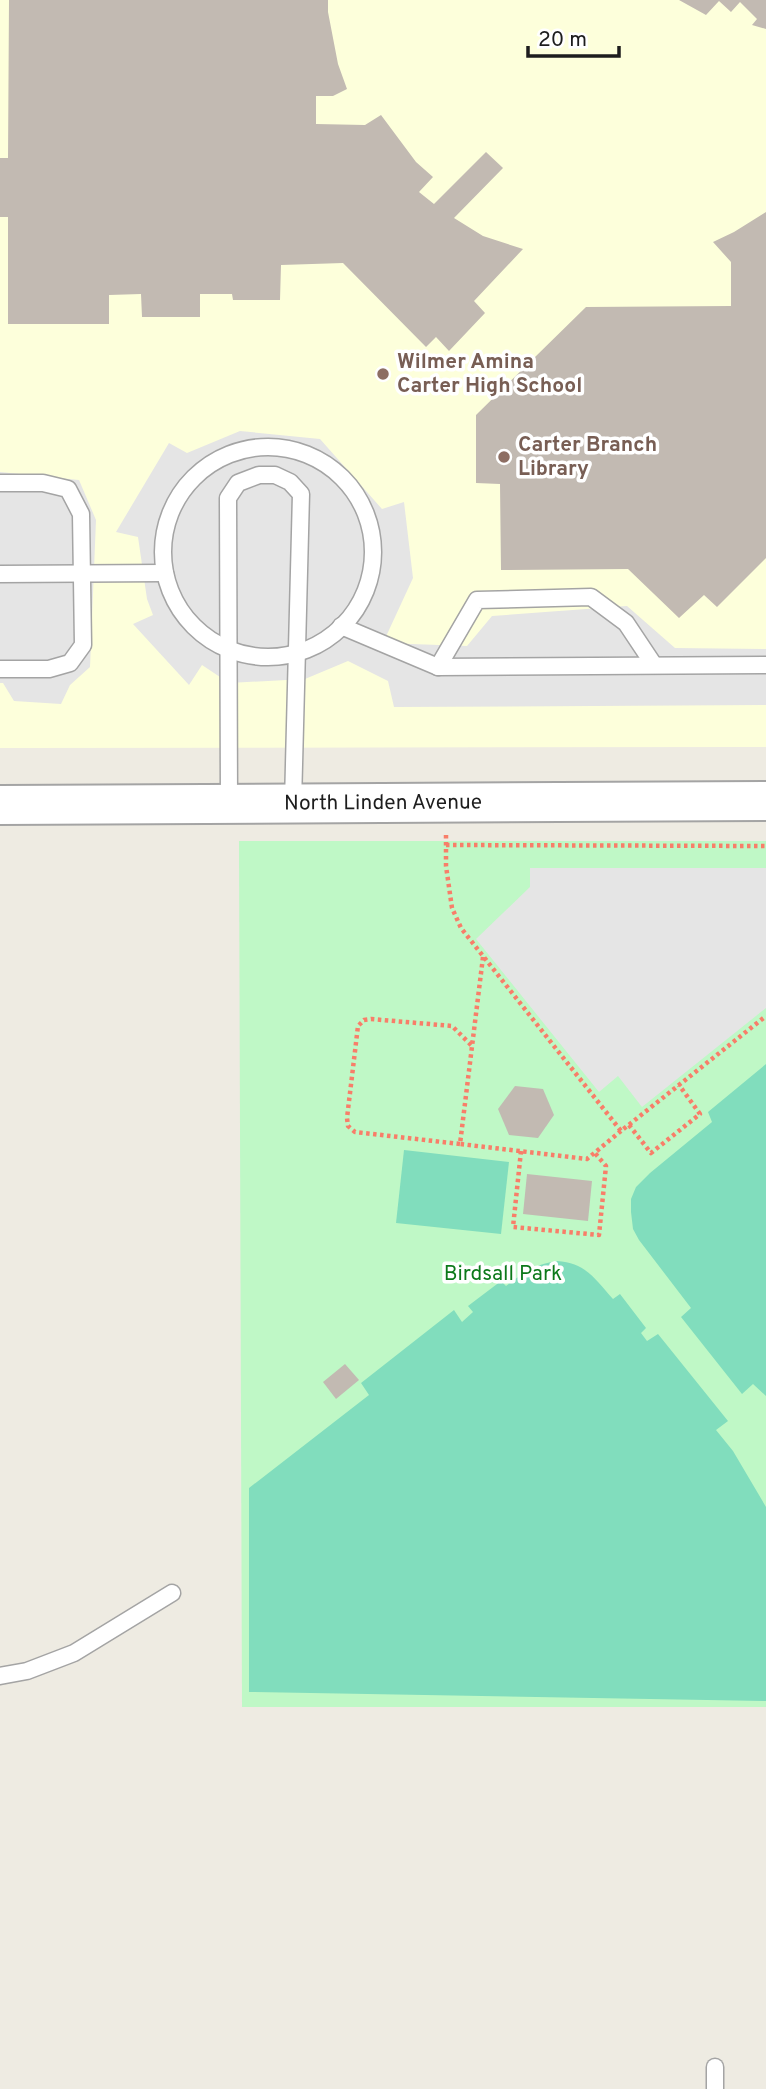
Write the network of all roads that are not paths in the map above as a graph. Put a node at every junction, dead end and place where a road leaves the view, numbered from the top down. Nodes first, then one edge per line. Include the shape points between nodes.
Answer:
1 (0, 483) edge
2 (165, 573) junction
3 (0, 574) edge
4 (82, 574) junction
5 (341, 626) junction
6 (229, 650) junction
7 (297, 654) junction
8 (654, 665) junction
9 (766, 665) edge
10 (438, 667) junction
11 (0, 669) edge
12 (766, 801) edge
13 (293, 803) junction
14 (229, 804) junction
15 (0, 805) edge
16 (172, 1593) dead end
17 (0, 1676) edge
18 (715, 2067) dead end
19 (715, 2089) edge

1 - 4 lane via 43,483 68,489 80,514
2 - 4 lane
2 - 5 lane via 164,538 170,516 194,477 223,457 245,450 290,449 323,462 349,484 366,514 373,549 369,583 353,614
2 - 6 lane via 177,605 199,632
3 - 4 lane
4 - 11 lane via 83,645 70,663 49,669
5 - 7 lane via 328,639
5 - 10 lane
6 - 7 lane via 251,657
6 - 7 lane via 228,498 238,483 275,475 301,494
6 - 14 lane
7 - 13 lane
8 - 9 lane
8 - 10 lane
8 - 10 lane via 625,623 591,597 477,600
12 - 13 street, North Linden Avenue
13 - 14 street, North Linden Avenue
14 - 15 street, North Linden Avenue
16 - 17 lane via 75,1653
18 - 19 lane

